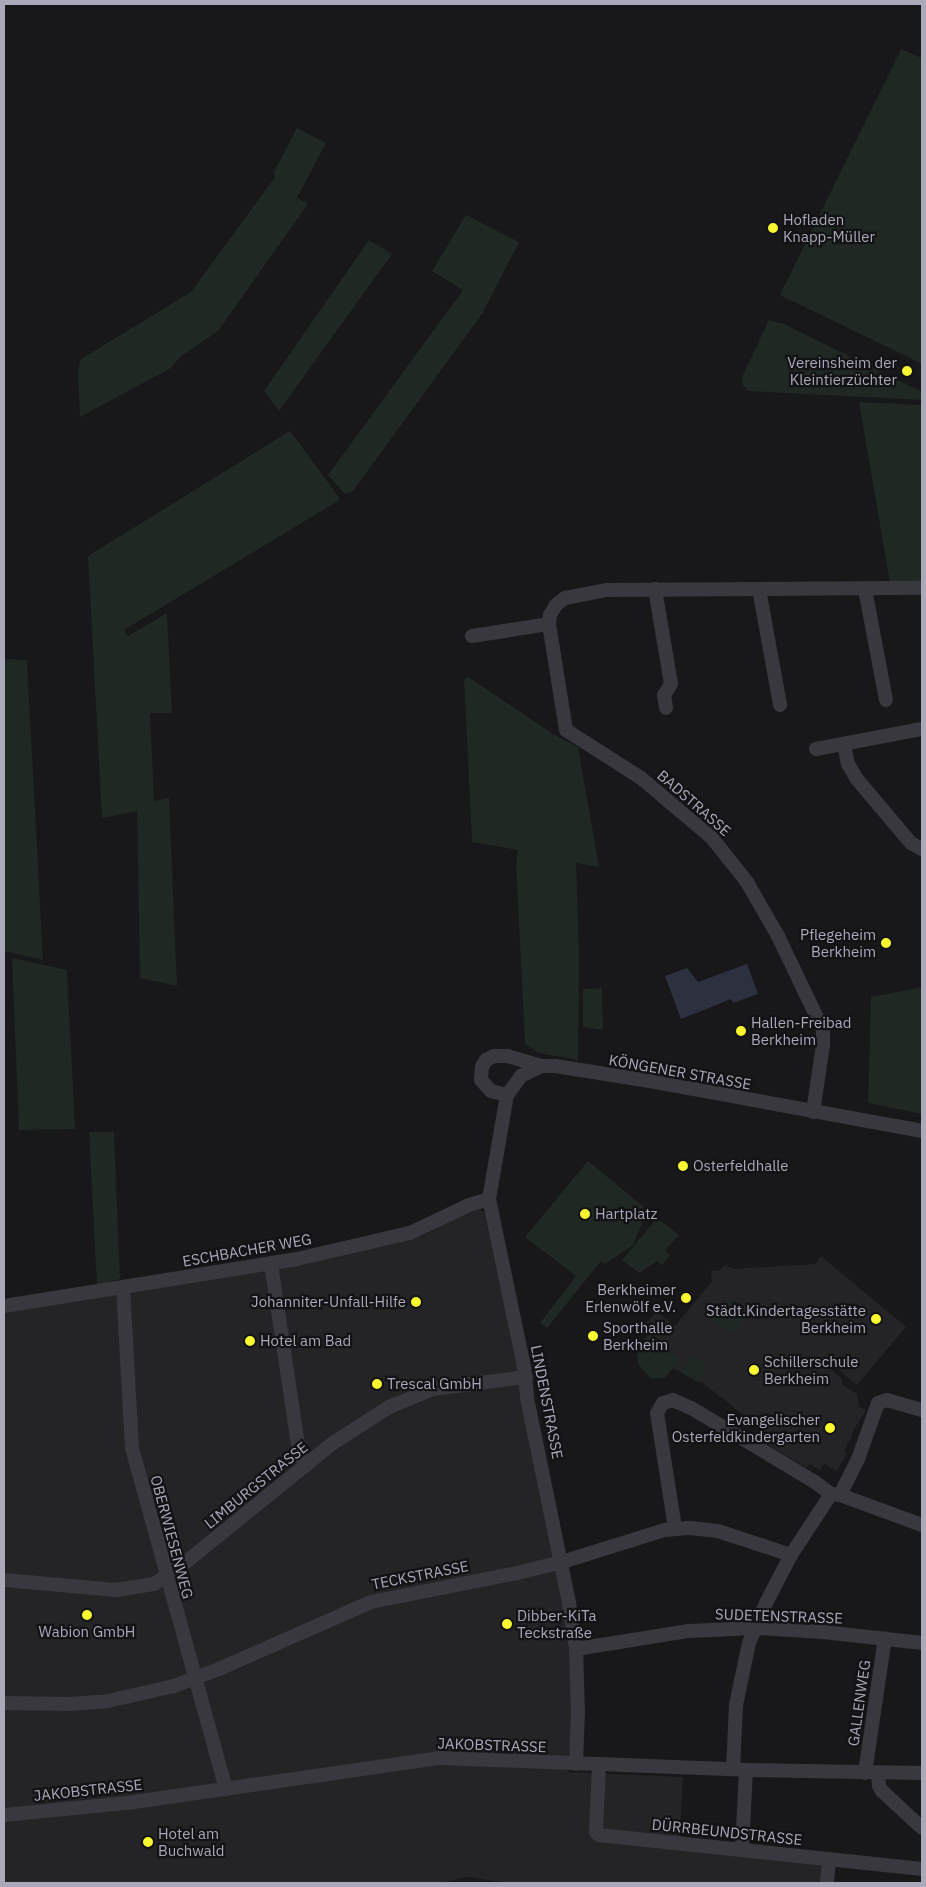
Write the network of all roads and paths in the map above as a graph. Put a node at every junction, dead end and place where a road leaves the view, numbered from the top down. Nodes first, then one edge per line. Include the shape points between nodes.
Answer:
1 (922, 588) edge
2 (655, 589) junction
3 (759, 589) junction
4 (865, 589) junction
5 (549, 624) junction
6 (472, 636) dead end
7 (886, 700) dead end
8 (780, 705) dead end
9 (666, 708) dead end
10 (922, 729) edge
11 (844, 744) junction
12 (816, 749) dead end
13 (922, 849) edge
14 (542, 1066) junction
15 (507, 1095) junction
16 (813, 1112) junction
17 (922, 1132) edge
18 (488, 1199) junction
19 (271, 1264) junction
20 (123, 1287) junction
21 (4, 1306) edge
22 (526, 1377) junction
23 (922, 1410) edge
24 (306, 1465) junction
25 (836, 1495) junction
26 (922, 1525) edge
27 (675, 1528) junction
28 (791, 1554) junction
29 (562, 1562) junction
30 (167, 1577) junction
31 (4, 1580) edge
32 (756, 1628) junction
33 (884, 1638) junction
34 (922, 1643) edge
35 (576, 1649) junction
36 (195, 1679) junction
37 (4, 1704) edge
38 (576, 1764) junction
39 (599, 1765) junction
40 (740, 1770) junction
41 (872, 1773) junction
42 (922, 1773) edge
43 (226, 1789) junction
44 (4, 1815) edge
45 (922, 1828) edge
46 (742, 1849) junction
47 (829, 1859) junction
48 (922, 1869) edge
49 (828, 1883) edge

1 - 4 street
2 - 3 street
2 - 5 street via 599,591 570,596 551,611
2 - 9 street via 671,684 664,695
3 - 4 street
3 - 8 street
4 - 7 street
5 - 6 street
5 - 16 street, BADSTRASSE via 566,730 640,778 702,829 737,867 767,916 823,1030
10 - 11 street
11 - 12 street
11 - 13 street via 852,774 911,843
14 - 15 street, LINDENSTRASSE via 520,1076
14 - 15 street, KÖNGENER STRASSE via 502,1055 486,1060 480,1071 481,1080 491,1090
14 - 16 street, KÖNGENER STRASSE via 650,1081
15 - 18 street, LINDENSTRASSE
16 - 17 street, KÖNGENER STRASSE
18 - 19 street, ESCHBACHER WEG via 410,1233
18 - 22 street, LINDENSTRASSE
19 - 20 street, ESCHBACHER WEG
19 - 24 street via 299,1452
20 - 21 street, ESCHBACHER WEG
20 - 30 street, OBERWIESENWEG via 132,1448
22 - 24 street, LIMBURGSTRASSE via 447,1386 402,1400 341,1437
22 - 29 street, LINDENSTRASSE via 528,1403
23 - 25 street via 880,1401 860,1453
24 - 30 street, LIMBURGSTRASSE
25 - 26 street
25 - 27 street via 691,1408 669,1400 657,1413
25 - 28 street
27 - 28 street, TECKSTRASSE via 718,1531
27 - 29 street, TECKSTRASSE
28 - 32 street
29 - 35 street, LINDENSTRASSE
29 - 36 street, TECKSTRASSE via 371,1602
30 - 31 street, LIMBURGSTRASSE via 149,1586 126,1590
30 - 36 street, OBERWIESENWEG
32 - 33 street, SUDETENSTRASSE
32 - 35 street, SUDETENSTRASSE via 688,1631
32 - 40 street via 746,1654 734,1727
33 - 34 street, SUDETENSTRASSE
33 - 41 street, GALLENWEG
35 - 38 street, LINDENSTRASSE
36 - 37 street, TECKSTRASSE via 108,1701
36 - 43 street, OBERWIESENWEG
38 - 39 street, JAKOBSTRASSE
38 - 43 street, JAKOBSTRASSE via 429,1759
39 - 40 street, JAKOBSTRASSE
39 - 46 street, DÜRRBEUNDSTRASSE via 598,1834
40 - 41 street, JAKOBSTRASSE
40 - 46 street
41 - 42 street, JAKOBSTRASSE
41 - 45 street, GALLENWEG via 882,1791
43 - 44 street, JAKOBSTRASSE
46 - 47 street, DÜRRBEUNDSTRASSE
47 - 48 street, DÜRRBEUNDSTRASSE
47 - 49 street

